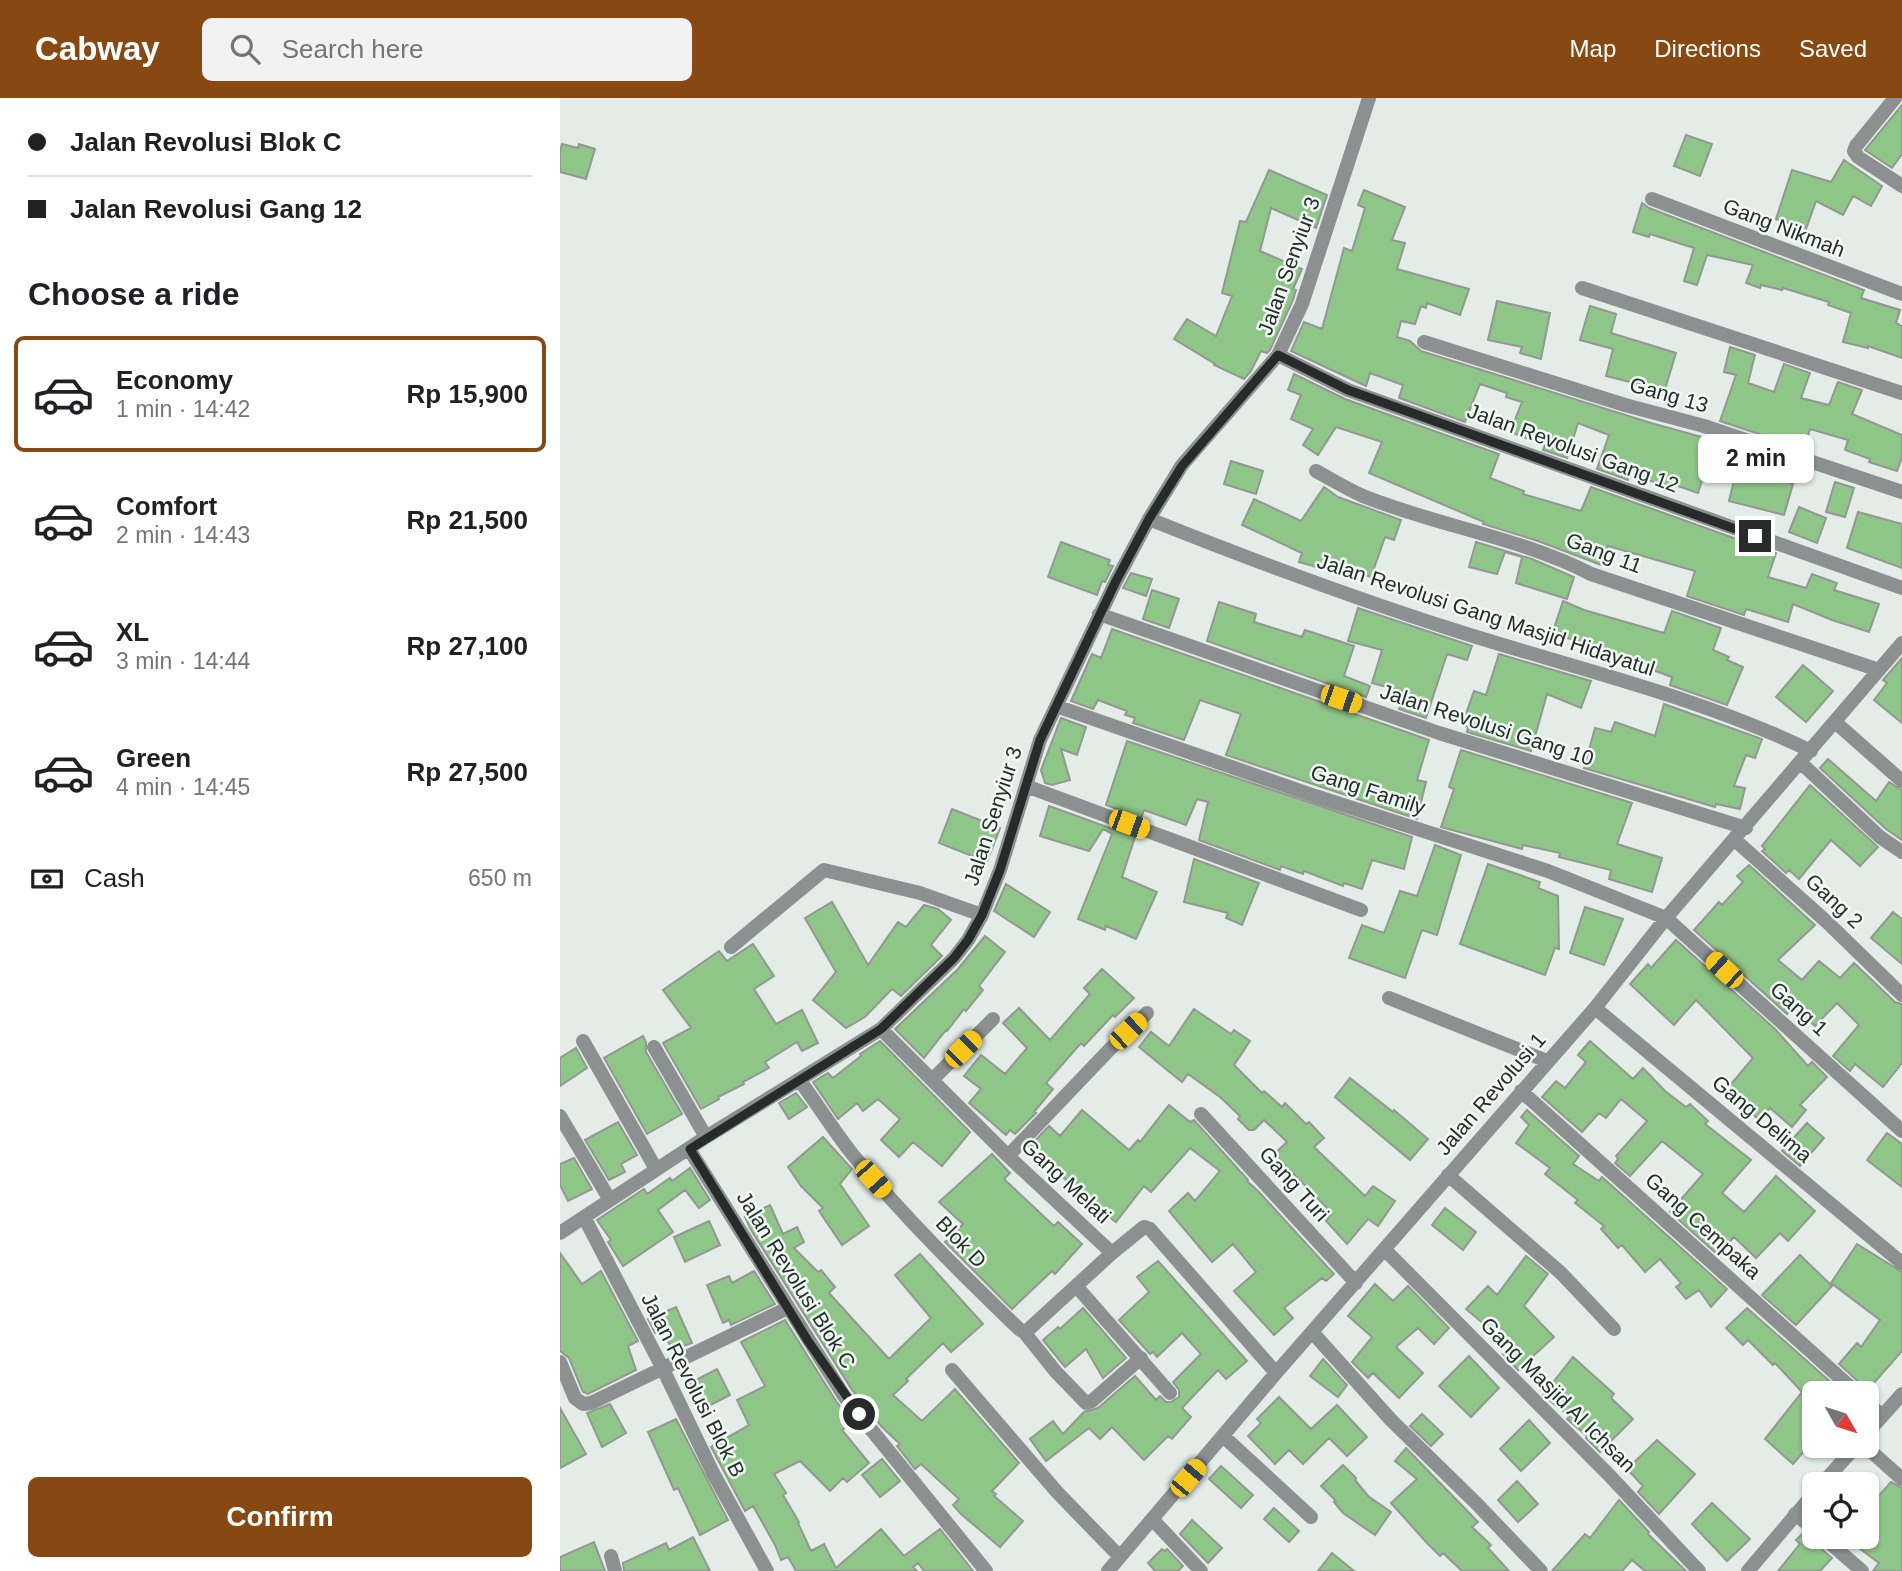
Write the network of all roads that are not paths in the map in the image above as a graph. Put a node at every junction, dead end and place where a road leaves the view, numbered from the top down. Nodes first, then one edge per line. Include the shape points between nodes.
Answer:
1 (1368, 98) edge
2 (1895, 98) edge
3 (1902, 186) edge
4 (1652, 199) dead end
5 (1582, 288) dead end
6 (1902, 294) edge
7 (1424, 342) dead end
8 (1278, 355) junction
9 (1902, 394) edge
10 (1315, 471) dead end
11 (1902, 492) edge
12 (1149, 519) junction
13 (1902, 588) edge
14 (1099, 614) junction
15 (1902, 643) edge
16 (1879, 670) junction
17 (1056, 706) junction
18 (1835, 722) junction
19 (1806, 757) junction
20 (1902, 781) edge
21 (1026, 786) junction
22 (1746, 828) junction
23 (1735, 840) junction
24 (1902, 852) edge
25 (1361, 910) dead end
26 (982, 915) junction
27 (1666, 918) junction
28 (732, 947) dead end
29 (1902, 995) edge
30 (1389, 998) dead end
31 (1595, 1008) junction
32 (1147, 1013) dead end
33 (993, 1019) dead end
34 (881, 1029) junction
35 (583, 1041) dead end
36 (654, 1047) dead end
37 (1547, 1061) junction
38 (933, 1080) junction
39 (800, 1081) junction
40 (1521, 1091) junction
41 (1201, 1114) dead end
42 (560, 1116) edge
43 (1902, 1131) edge
44 (706, 1137) junction
45 (690, 1149) junction
46 (1008, 1156) junction
47 (656, 1169) junction
48 (1448, 1175) junction
49 (611, 1200) junction
50 (584, 1217) junction
51 (560, 1233) edge
52 (1385, 1250) junction
53 (1112, 1253) junction
54 (1902, 1263) edge
55 (1356, 1283) junction
56 (1077, 1287) junction
57 (788, 1308) junction
58 (1614, 1329) dead end
59 (1024, 1332) junction
60 (1313, 1333) junction
61 (1141, 1358) junction
62 (560, 1362) edge
63 (662, 1367) junction
64 (952, 1370) dead end
65 (1276, 1373) junction
66 (1844, 1381) edge
67 (1170, 1392) dead end
68 (1902, 1394) edge
69 (1882, 1416) joint
70 (1880, 1418) edge
71 (1223, 1436) junction
72 (1845, 1458) edge
73 (1878, 1458) edge
74 (1833, 1472) edge
75 (1902, 1479) edge
76 (1802, 1506) edge
77 (1795, 1514) junction
78 (1311, 1517) dead end
79 (1153, 1520) junction
80 (1802, 1520) edge
81 (1837, 1549) edge
82 (611, 1556) dead end
83 (1120, 1557) junction
84 (615, 1571) edge
85 (766, 1571) edge
86 (986, 1571) edge
87 (1108, 1571) edge
88 (1201, 1571) edge
89 (1541, 1571) edge
90 (1699, 1571) edge
91 (1748, 1571) edge
92 (1862, 1571) edge

1 - 8 street, Jalan Senyiur 3 via 1302,304
2 - 3 street via 1854,151
4 - 6 street, Gang Nikmah
5 - 9 street
7 - 11 street, Gang 13 via 1704,426
8 - 12 street, Jalan Senyiur 3 via 1182,466
8 - 13 street, Jalan Revolusi Gang 12 via 1348,390
10 - 16 street, Gang 11 via 1361,495 1559,557 1591,574
12 - 14 street, Jalan Senyiur 3
12 - 19 street, Jalan Revolusi Gang Masjid Hidayatul via 1261,564 1768,730
14 - 17 street, Jalan Senyiur 3
14 - 22 street, Jalan Revolusi Gang 10 via 1439,733
15 - 16 street, Jalan Revolusi 1
16 - 18 street, Jalan Revolusi 1
17 - 21 street, Jalan Senyiur 3
17 - 27 street, Gang Family via 1548,871
18 - 19 street, Jalan Revolusi 1
18 - 20 street
19 - 22 street, Jalan Revolusi 1
19 - 24 street, Jalan Revolusi Gang Masjid Hidayatul via 1880,837
21 - 25 street
21 - 26 street, Jalan Senyiur 3
22 - 23 street, Jalan Revolusi 1
23 - 27 street, Jalan Revolusi 1
23 - 29 street, Gang 2
26 - 28 street via 920,893 824,870
26 - 34 street, Jalan Senyiur 3 via 954,958
27 - 31 street, Jalan Revolusi 1
27 - 43 street, Gang 1
30 - 37 street
31 - 37 street, Jalan Revolusi 1
31 - 54 street, Gang Delima
32 - 46 street
33 - 38 street
34 - 38 street, Gang Melati
34 - 39 street, Jalan Senyiur 3
35 - 47 street
36 - 44 street
37 - 40 street, Jalan Revolusi 1
38 - 46 street, Gang Melati
39 - 44 street, Jalan Senyiur 3
39 - 59 street, Blok D via 873,1179
40 - 48 street, Jalan Revolusi 1
40 - 66 street, Gang Cempaka
41 - 55 street, Gang Turi
42 - 49 street
44 - 45 street, Jalan Senyiur 3
45 - 47 street, Jalan Senyiur 3
45 - 57 street, Jalan Revolusi Blok C
46 - 53 street, Gang Melati
47 - 49 street, Jalan Senyiur 3
48 - 52 street, Jalan Revolusi 1
48 - 58 street via 1561,1273
49 - 50 street, Jalan Senyiur 3
50 - 51 street, Jalan Senyiur 3
50 - 63 street, Jalan Revolusi Blok B
52 - 55 street, Jalan Revolusi 1
52 - 90 street, Gang Masjid Al Ichsan
53 - 56 street
53 - 65 street, Gang Melati via 1138,1230 1150,1229
55 - 60 street, Jalan Revolusi 1
56 - 59 street
56 - 61 street
57 - 63 street
57 - 86 street, Jalan Revolusi Blok C via 845,1396
59 - 61 street, Blok D via 1086,1403
60 - 65 street, Jalan Revolusi 1
60 - 89 street via 1391,1420
61 - 67 street
62 - 63 street via 575,1398 586,1404
63 - 85 street, Jalan Revolusi Blok B
64 - 83 street
65 - 71 street, Jalan Revolusi 1
68 - 69 street
69 - 70 street
71 - 78 street
71 - 79 street, Jalan Revolusi 1
72 - 74 street
73 - 75 street
76 - 77 street
77 - 80 street
77 - 91 street
79 - 83 street, Jalan Revolusi 1
79 - 88 street
81 - 92 street
82 - 84 street
83 - 87 street, Jalan Revolusi 1

